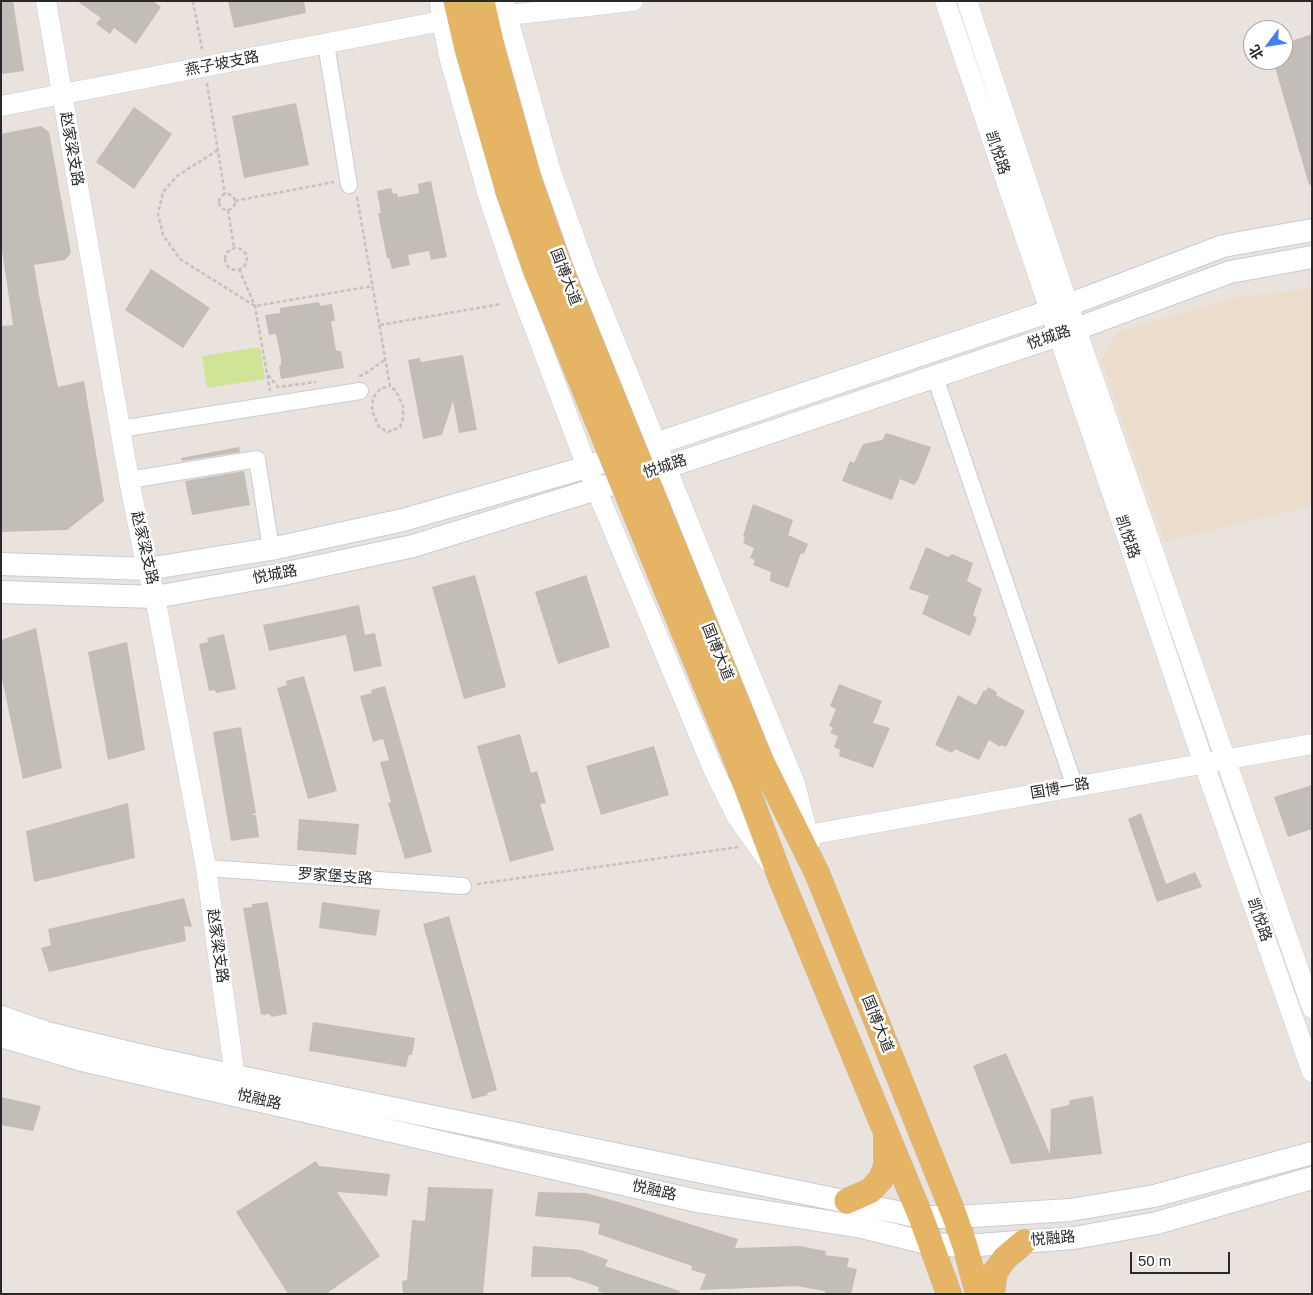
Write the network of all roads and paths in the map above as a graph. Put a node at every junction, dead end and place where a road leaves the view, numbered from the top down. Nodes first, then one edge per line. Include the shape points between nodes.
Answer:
1 (46, 1) edge
2 (193, 1) edge
3 (456, 1) edge
4 (482, 1) edge
5 (633, 1) edge
6 (945, 1) edge
7 (967, 1) edge
8 (505, 8) edge
9 (441, 11) edge
10 (326, 44) junction
11 (202, 49) dead end
12 (207, 82) dead end
13 (62, 95) junction
14 (1, 106) edge
15 (218, 150) junction
16 (518, 183) junction
17 (349, 185) junction
18 (225, 194) junction
19 (235, 201) junction
20 (228, 210) junction
21 (1312, 230) edge
22 (234, 248) junction
23 (1312, 257) edge
24 (239, 269) junction
25 (373, 286) junction
26 (501, 304) dead end
27 (255, 306) junction
28 (1059, 308) junction
29 (380, 325) junction
30 (1067, 332) junction
31 (386, 359) junction
32 (267, 374) junction
33 (935, 377) junction
34 (325, 380) dead end
35 (357, 384) joint
36 (390, 386) junction
37 (273, 405) junction
38 (120, 429) junction
39 (657, 443) junction
40 (587, 466) junction
41 (667, 467) junction
42 (129, 480) junction
43 (597, 489) junction
44 (271, 549) junction
45 (1, 564) edge
46 (147, 569) junction
47 (1, 592) edge
48 (155, 597) junction
49 (1312, 744) edge
50 (748, 758) junction
51 (1224, 760) junction
52 (1204, 764) junction
53 (1074, 787) junction
54 (808, 834) junction
55 (756, 845) junction
56 (206, 868) junction
57 (817, 873) junction
58 (781, 879) junction
59 (463, 886) joint
60 (1312, 1008) edge
61 (1, 1017) edge
62 (1, 1036) edge
63 (1312, 1072) edge
64 (236, 1086) junction
65 (886, 1133) junction
66 (1312, 1153) edge
67 (1312, 1178) edge
68 (847, 1202) junction
69 (921, 1216) junction
70 (955, 1217) junction
71 (1024, 1242) junction
72 (931, 1244) junction
73 (965, 1246) junction
74 (949, 1294) edge
75 (978, 1294) edge
76 (992, 1294) edge

1 - 13 street, 赵家梁支路
2 - 11 path
3 - 16 main road, 国博大道 via 467,49
4 - 16 main road, 国博大道
5 - 8 street
6 - 28 street, 凯悦路
7 - 28 street, 凯悦路
8 - 39 street via 551,172 587,273
9 - 10 street, 燕子坡支路
9 - 40 street via 449,56 488,195 517,282
10 - 13 street, 燕子坡支路
10 - 17 street
12 - 15 path
13 - 14 street, 燕子坡支路
13 - 38 street, 赵家梁支路
15 - 18 path
15 - 27 path via 176,176 163,192 158,214 163,235 180,259
16 - 50 main road, 国博大道, bridge via 559,265
17 - 19 path via 338,181
17 - 25 path via 357,196
18 - 19 path
18 - 20 path via 218,202 222,209
19 - 20 path
20 - 22 path
21 - 28 main road, 悦城路 via 1223,246
22 - 24 path via 247,255 245,265
22 - 24 path via 227,253 226,260 232,269
23 - 30 main road, 悦城路 via 1230,272
24 - 27 path
25 - 27 path
25 - 29 path
26 - 29 path
27 - 32 path
28 - 30 street, 凯悦路
28 - 39 main road, 悦城路
29 - 31 path
30 - 33 main road, 悦城路
30 - 51 street, 凯悦路
30 - 52 street, 凯悦路
31 - 35 path via 363,375
31 - 36 path
32 - 34 path via 278,387
32 - 37 path
33 - 41 main road, 悦城路
33 - 53 street
35 - 37 street
36 - 36 path via 380,389 373,398 372,411 379,427 388,432 400,427 403,418 400,399
37 - 38 street
38 - 42 street, 赵家梁支路
39 - 40 main road, 悦城路
39 - 41 street
40 - 43 street
40 - 44 main road, 悦城路 via 403,520
41 - 43 main road, 悦城路
41 - 54 street via 795,784
42 - 44 street via 257,459
42 - 46 street, 赵家梁支路
43 - 48 main road, 悦城路 via 413,546
43 - 55 street via 714,771 737,817
44 - 46 main road, 悦城路
45 - 46 main road, 悦城路
46 - 48 street, 赵家梁支路
47 - 48 main road, 悦城路
48 - 56 street, 赵家梁支路
49 - 51 street, 国博一路
50 - 57 main road, 国博大道
50 - 58 main road, 国博大道
51 - 52 street, 国博一路
51 - 60 street, 凯悦路
52 - 53 street, 国博一路
52 - 63 street, 凯悦路
53 - 54 street, 国博一路
54 - 57 street
55 - 58 street
55 - 59 path
56 - 59 street, 罗家堡支路
56 - 64 street, 赵家梁支路
57 - 70 main road, 国博大道
58 - 65 main road, 国博大道
61 - 64 main road, 悦融路
62 - 64 main road, 悦融路 via 82,1060
64 - 68 main road, 悦融路
64 - 72 main road, 悦融路 via 697,1201 862,1227
65 - 68 main road via 886,1166 881,1179 870,1191
65 - 69 main road, 国博大道
66 - 70 main road, 悦融路 via 1154,1196 1070,1210
67 - 71 main road, 悦融路 via 1157,1223 1074,1238
68 - 69 main road, 悦融路
69 - 70 main road, 悦融路
69 - 72 main road, 国博大道
70 - 73 main road, 国博大道
71 - 73 main road, 悦融路
71 - 76 main road via 1005,1258 995,1272
72 - 73 main road, 悦融路
72 - 74 main road, 国博大道
73 - 75 main road, 国博大道

